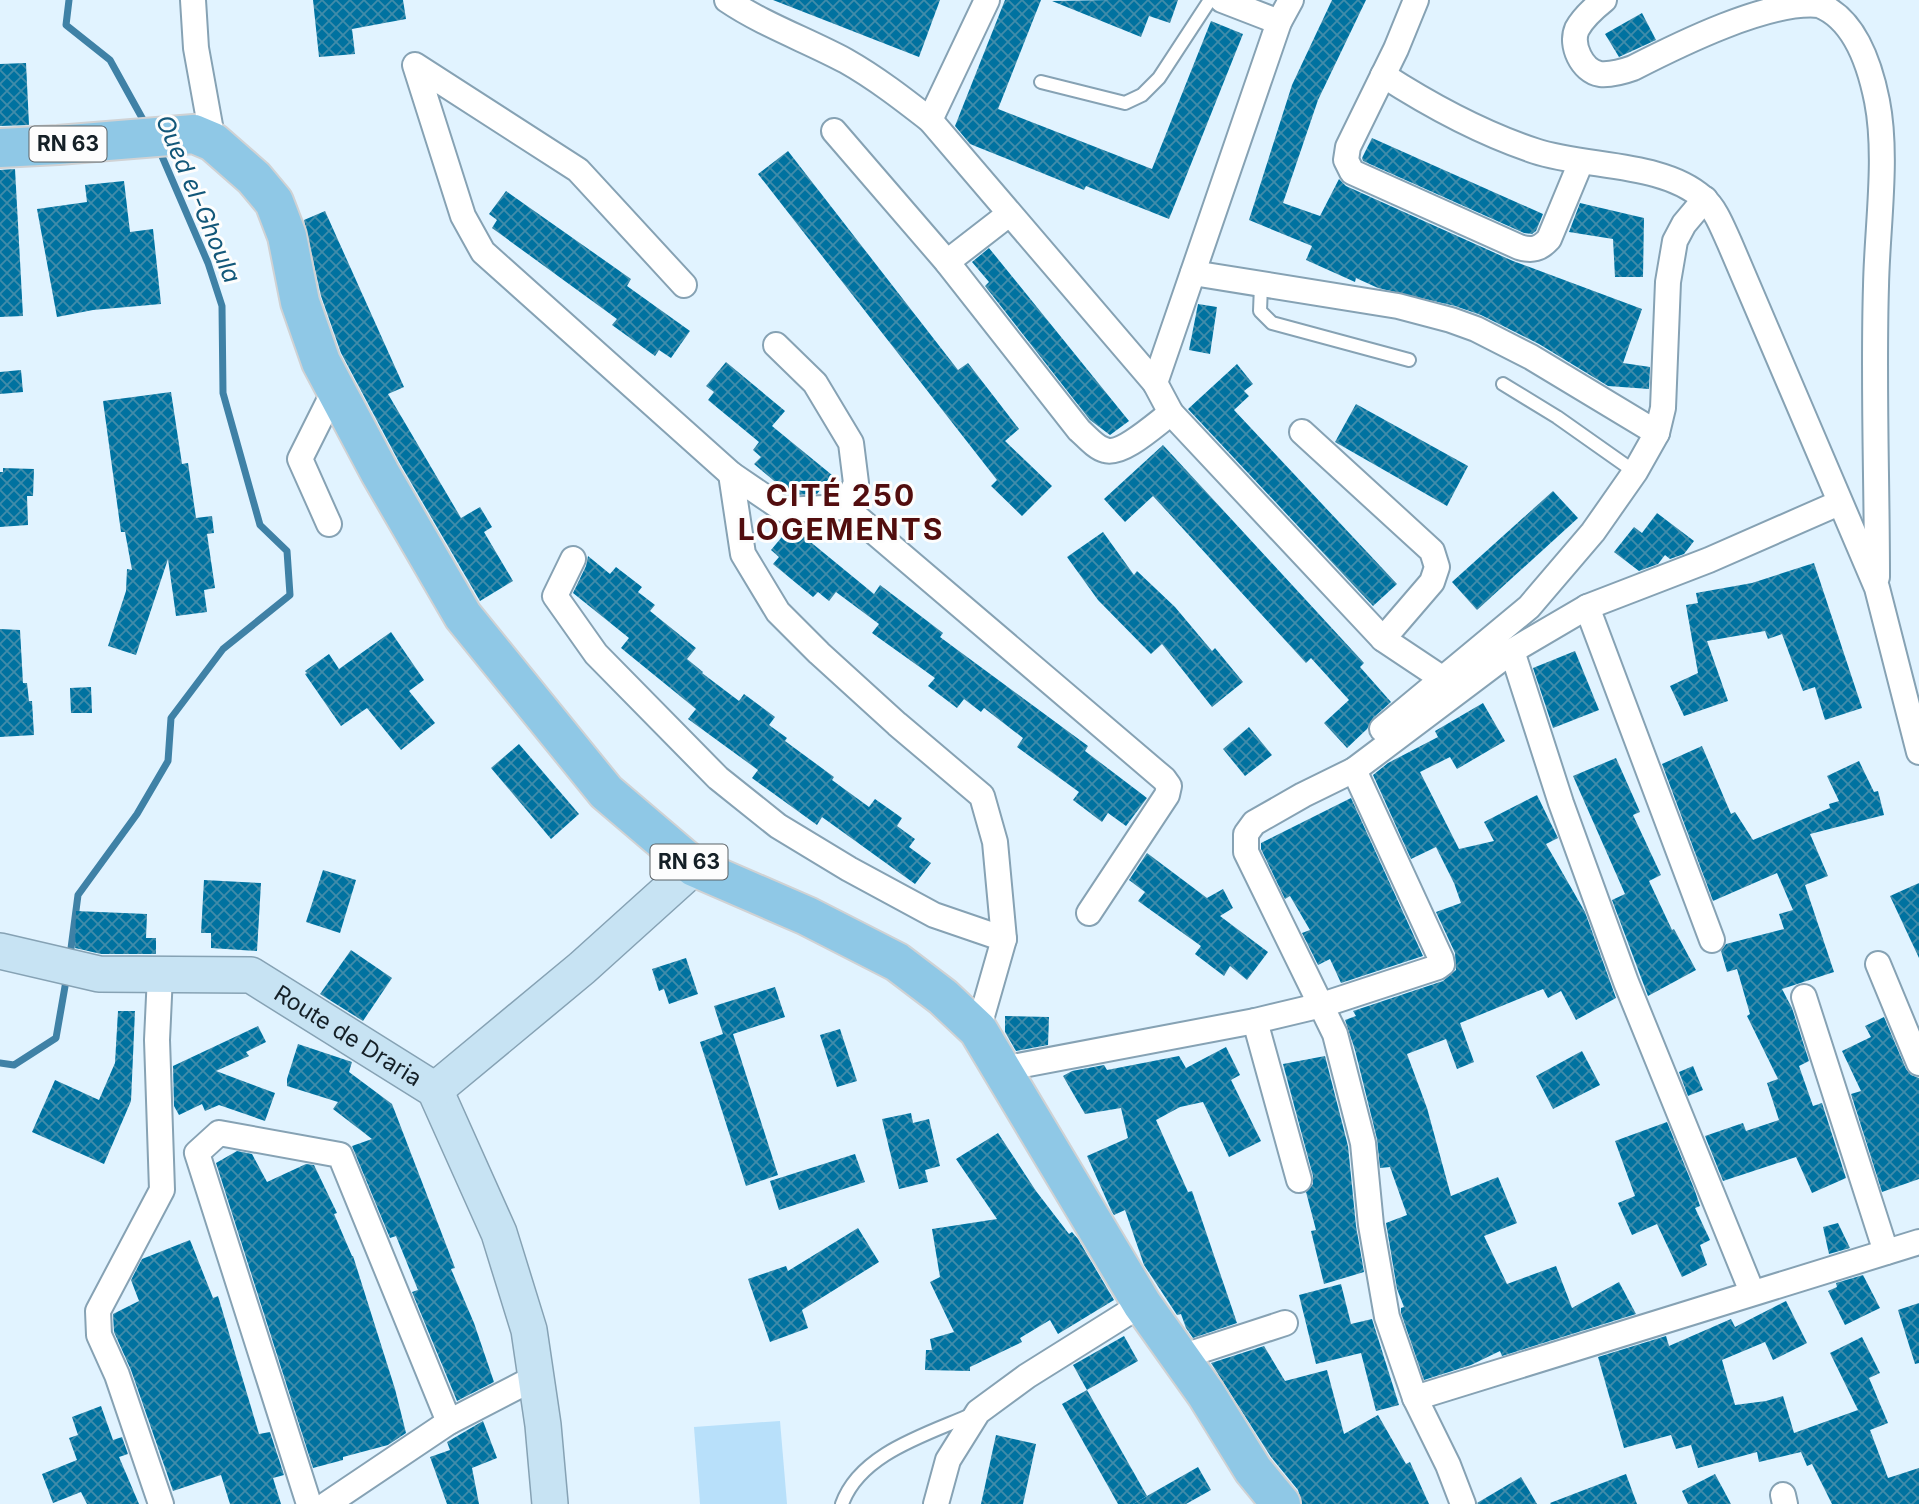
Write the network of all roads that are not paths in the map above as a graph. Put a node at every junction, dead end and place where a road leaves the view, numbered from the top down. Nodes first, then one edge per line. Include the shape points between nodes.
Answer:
1 (192, 0) edge
2 (727, 0) edge
3 (987, 0) edge
4 (1210, 0) edge
5 (1222, 0) edge
6 (1291, 0) edge
7 (1416, 0) edge
8 (1604, 0) edge
9 (1279, 22) junction
10 (1382, 75) junction
11 (1041, 82) dead end
12 (930, 120) junction
13 (835, 131) dead end
14 (203, 138) junction
15 (0, 148) edge
16 (1581, 162) junction
17 (1705, 199) junction
18 (1009, 214) junction
19 (947, 262) junction
20 (1193, 273) junction
21 (684, 285) dead end
22 (1261, 285) junction
23 (776, 345) dead end
24 (1409, 360) dead end
25 (1155, 383) junction
26 (1503, 384) dead end
27 (335, 389) junction
28 (1171, 413) junction
29 (1302, 432) dead end
30 (1657, 433) junction
31 (1635, 472) junction
32 (732, 474) junction
33 (1839, 503) junction
34 (845, 507) junction
35 (329, 524) dead end
36 (573, 559) dead end
37 (1877, 588) junction
38 (1587, 607) junction
39 (1383, 639) junction
40 (1512, 651) junction
41 (1443, 679) junction
42 (1919, 752) edge
43 (1354, 770) junction
44 (1303, 795) junction
45 (694, 867) junction
46 (1089, 913) dead end
47 (1004, 939) junction
48 (1712, 940) dead end
49 (4, 952) edge
50 (1878, 964) dead end
51 (160, 975) junction
52 (1804, 997) dead end
53 (1322, 1005) junction
54 (1255, 1021) junction
55 (978, 1030) junction
56 (1919, 1063) edge
57 (1002, 1069) junction
58 (435, 1090) junction
59 (162, 1148) junction
60 (197, 1153) junction
61 (1299, 1180) dead end
62 (1919, 1242) edge
63 (1886, 1252) junction
64 (1752, 1292) junction
65 (1142, 1304) junction
66 (1284, 1323) dead end
67 (1181, 1357) junction
68 (536, 1377) junction
69 (1415, 1398) junction
70 (978, 1412) junction
71 (449, 1422) junction
72 (332, 1502) edge
73 (161, 1504) edge
74 (309, 1504) edge
75 (550, 1504) edge
76 (842, 1504) edge
77 (936, 1504) edge
78 (1281, 1504) edge
79 (1463, 1504) edge

1 - 14 street
2 - 12 street via 886,85
3 - 12 street
4 - 11 lane via 1159,78 1142,95 1125,103
5 - 9 street
6 - 9 street
7 - 10 street
8 - 37 street via 1574,38 1583,63 1601,74 1633,68 1752,8 1782,2 1817,4 1834,13 1862,52 1878,103 1881,138 1876,288
9 - 20 street
10 - 16 street via 1465,123 1536,151
10 - 16 street via 1348,147 1346,160 1352,172 1495,236 1526,249 1539,248 1549,240
12 - 18 street
13 - 19 street
14 - 15 main road, RN 63
14 - 27 main road, RN 63 via 254,178 274,202 288,236 300,302
16 - 17 street via 1659,174
17 - 30 street via 1684,224 1670,265
17 - 33 street via 1730,244
18 - 19 street
18 - 25 street
19 - 28 street via 1079,430 1103,450 1131,443
20 - 22 street
20 - 25 street
21 - 32 street via 578,170 415,65 463,216 483,252
22 - 24 lane via 1260,311 1272,323
22 - 30 street via 1398,306 1476,329
23 - 34 street via 815,383 851,443 856,483
25 - 28 street
26 - 31 lane
27 - 35 street via 300,459
27 - 45 main road, RN 63 via 463,616 606,792
28 - 39 street
29 - 39 street via 1432,551 1437,567 1433,582
30 - 31 street
31 - 41 street via 1529,607
32 - 34 street via 784,510
32 - 47 street via 743,554 778,612 982,796 995,842
33 - 37 street
33 - 38 street
34 - 46 street via 1169,786
36 - 47 street via 555,596 596,654 718,778 778,825 849,869 934,915
37 - 42 street
38 - 40 street
38 - 48 street
39 - 41 street
40 - 43 street
40 - 64 street via 1626,982
41 - 44 street
43 - 44 street
43 - 53 street via 1442,964
44 - 53 street via 1254,823 1246,834 1246,852
45 - 55 main road, RN 63 via 807,916 897,962
45 - 58 main road
47 - 55 street
49 - 51 main road, Route de Draria via 99,974
50 - 56 street
51 - 58 main road, Route de Draria via 251,975
51 - 59 street via 157,1040
52 - 63 street
53 - 54 street
53 - 69 street via 1335,1034 1363,1143 1387,1317
54 - 57 street
54 - 61 street
55 - 57 main road, RN 63
57 - 65 main road, RN 63
58 - 68 main road, Route de Draria via 499,1233 529,1330
59 - 60 street
59 - 73 street via 162,1191 98,1311 99,1335
60 - 71 street via 219,1133 340,1156
60 - 74 street
62 - 63 street
63 - 64 street
64 - 69 street
65 - 67 main road, RN 63
65 - 70 street
66 - 67 street
67 - 78 main road, RN 63 via 1253,1470
68 - 71 street
68 - 75 main road, Route de Draria
69 - 79 street
70 - 76 lane via 887,1451 847,1489
70 - 77 street via 948,1460
71 - 72 street

